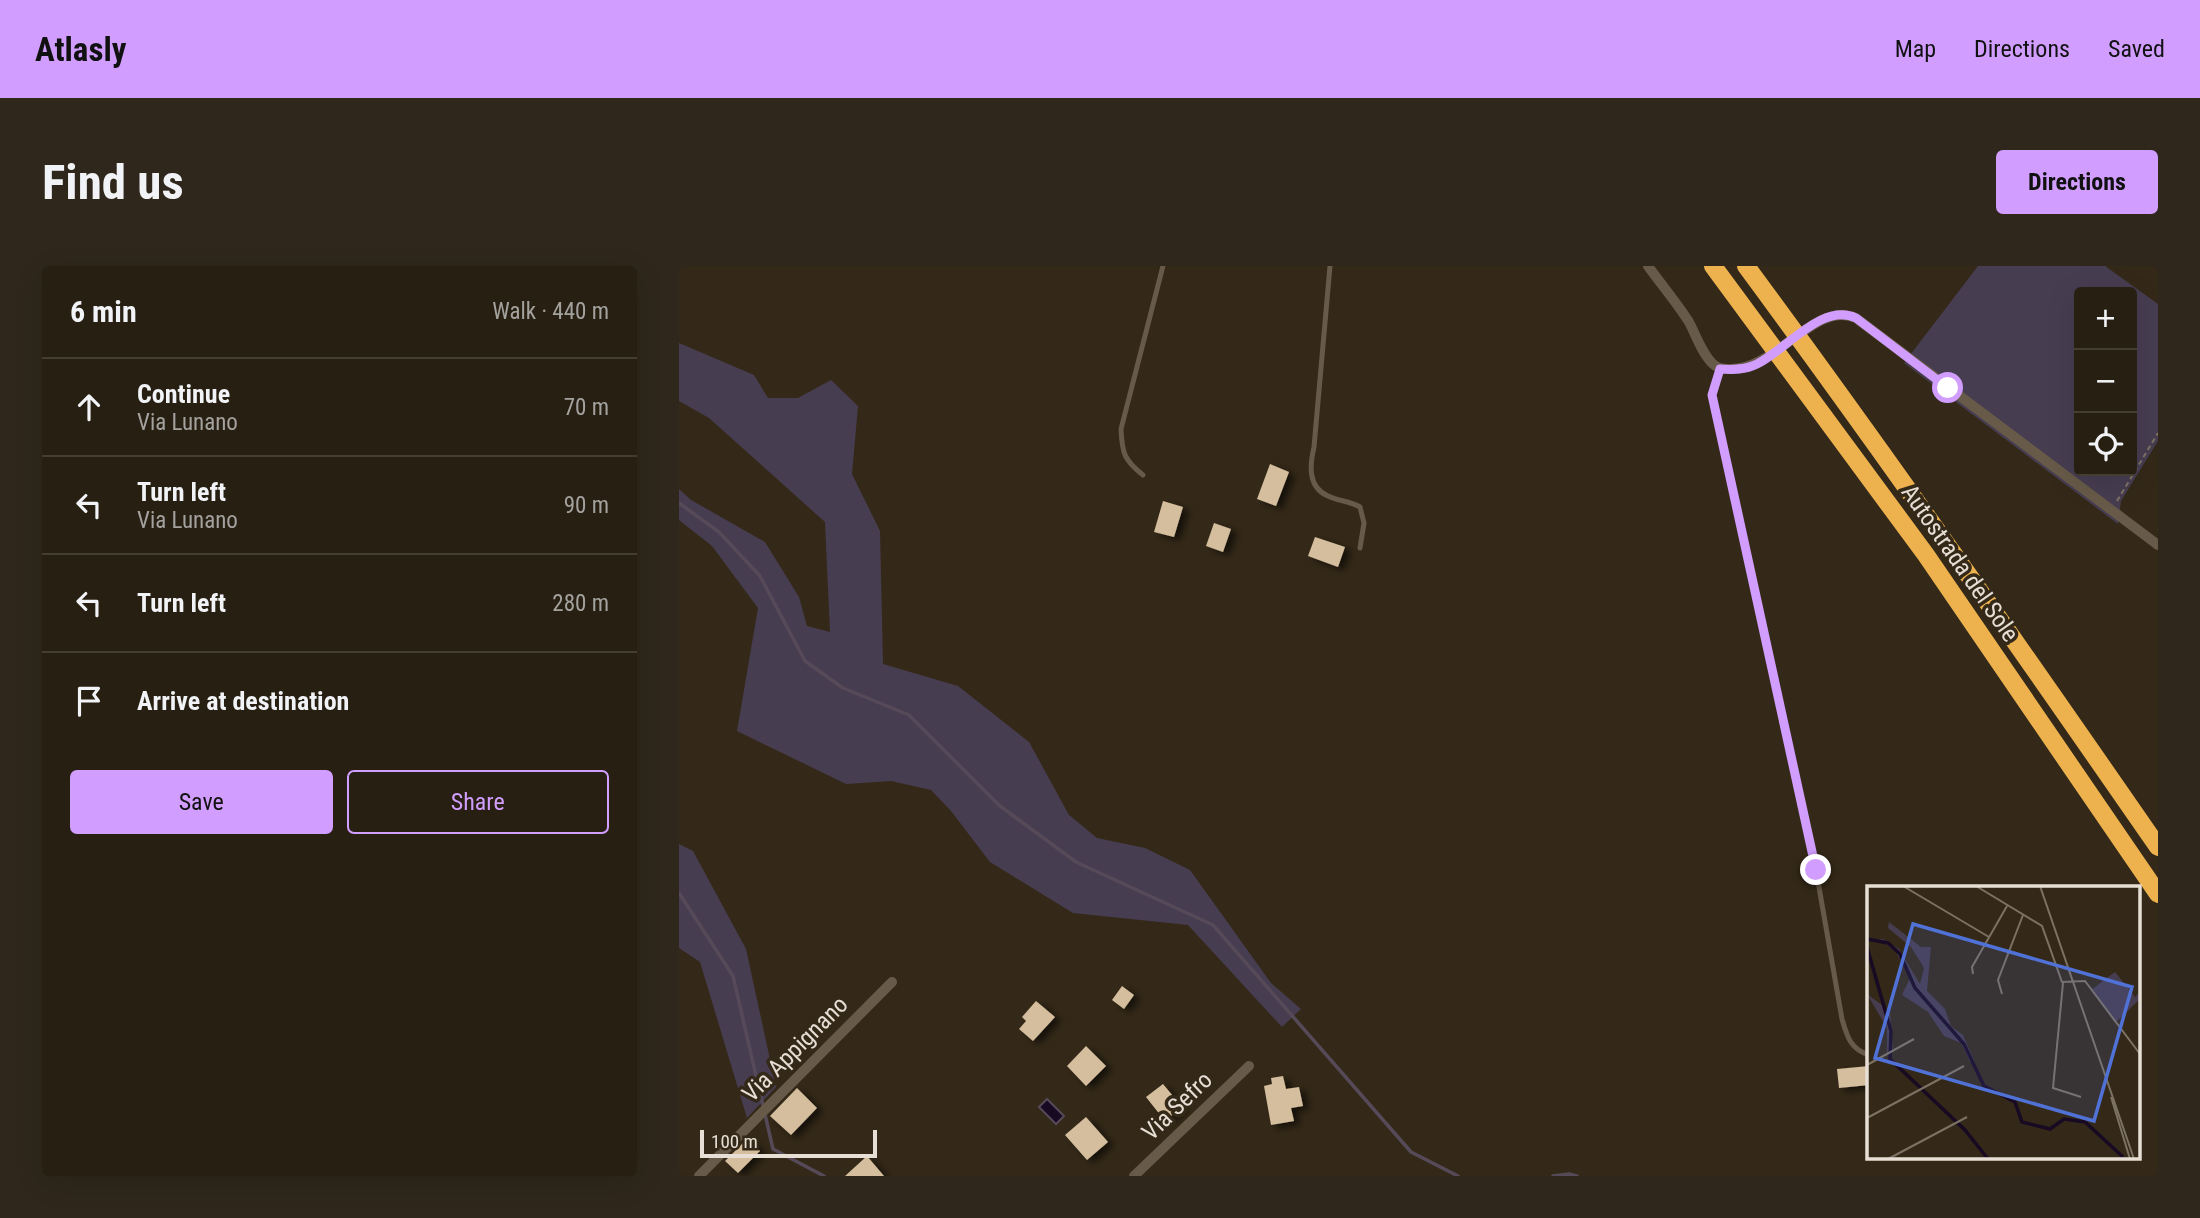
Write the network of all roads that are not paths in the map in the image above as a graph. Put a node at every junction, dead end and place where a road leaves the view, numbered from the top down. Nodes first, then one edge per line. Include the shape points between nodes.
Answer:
1 (1163, 266) edge
2 (1330, 266) edge
3 (1648, 266) edge
4 (1713, 266) edge
5 (1746, 266) edge
6 (1720, 369) junction
7 (1143, 475) dead end
8 (2158, 545) edge
9 (1360, 548) dead end
10 (2158, 847) edge
11 (2158, 894) edge
12 (892, 982) dead end
13 (1867, 1054) edge
14 (1249, 1066) dead end
15 (699, 1176) edge
16 (1134, 1176) edge

1 - 7 lane via 1122,429 1127,460
2 - 9 lane via 1310,467 1319,491 1360,508 1364,523
3 - 6 street
4 - 11 highway, Autostrada del Sole via 1933,566
5 - 10 highway, Autostrada del Sole via 1946,541
6 - 8 street via 1760,363 1825,317 1847,314
6 - 13 lane via 1712,395 1816,870 1842,1019 1853,1047
12 - 15 street, Via Appignano
14 - 16 street, Via Sefro

